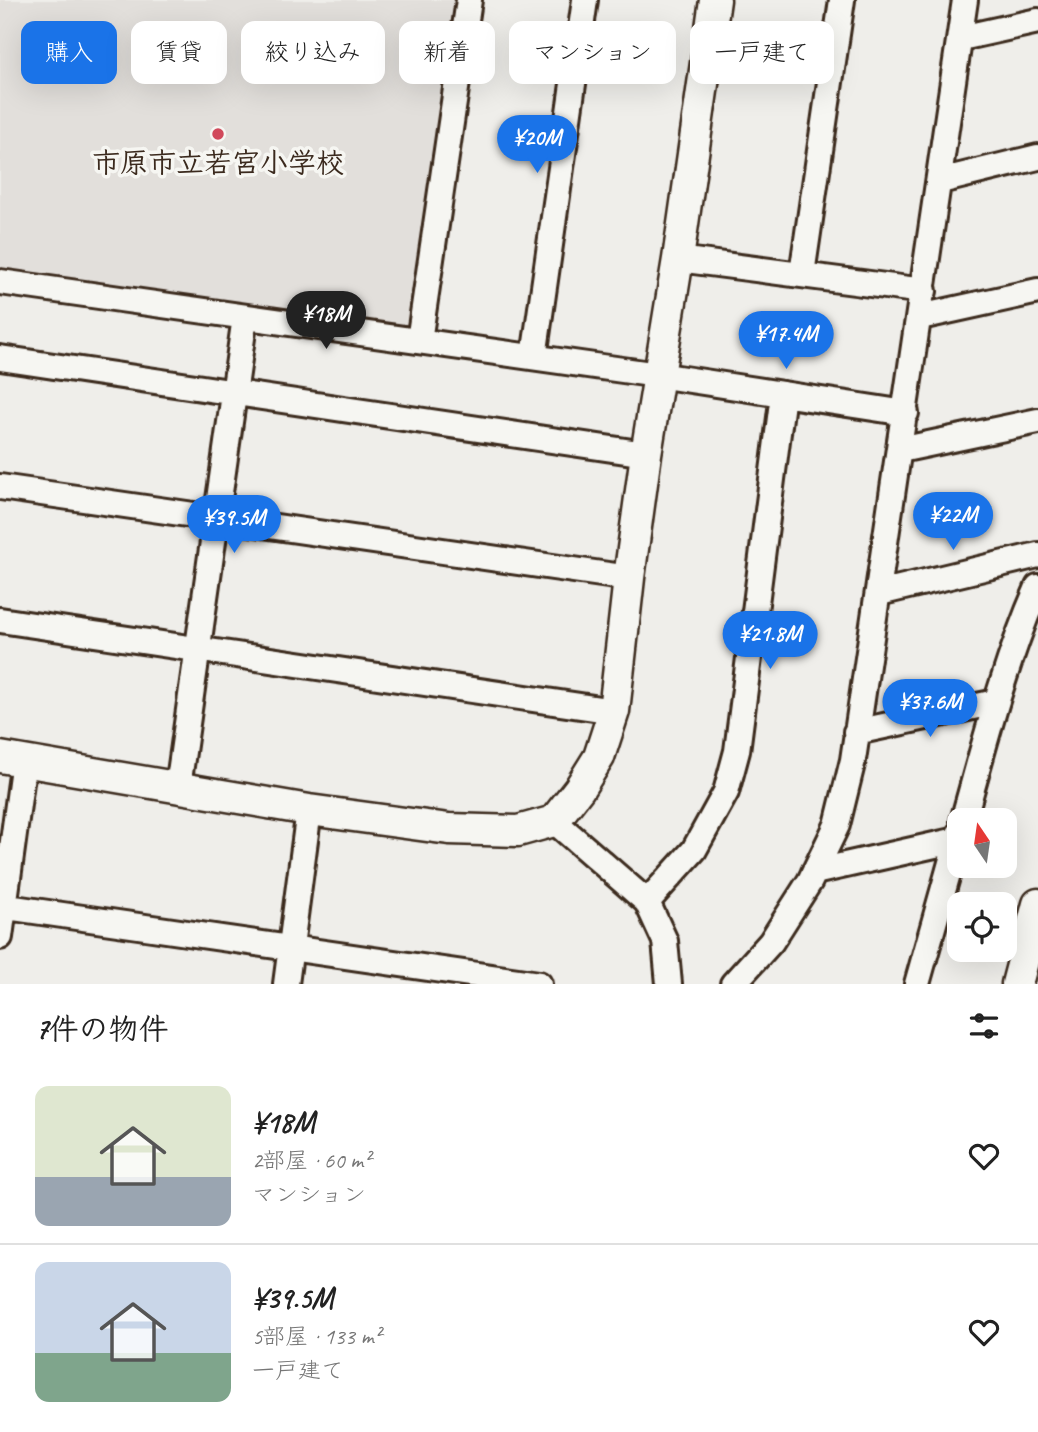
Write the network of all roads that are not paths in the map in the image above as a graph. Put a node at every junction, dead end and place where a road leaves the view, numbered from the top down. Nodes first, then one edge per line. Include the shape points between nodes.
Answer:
1 (469, 0) edge
2 (585, 0) edge
3 (715, 0) edge
4 (842, 0) edge
5 (965, 0) edge
6 (1038, 22) edge
7 (961, 38) junction
8 (1038, 157) edge
9 (940, 181) junction
10 (678, 259) junction
11 (802, 274) junction
12 (0, 282) edge
13 (924, 291) junction
14 (1038, 291) edge
15 (245, 317) junction
16 (920, 317) junction
17 (419, 341) junction
18 (534, 357) junction
19 (0, 358) edge
20 (658, 375) junction
21 (234, 394) junction
22 (783, 394) junction
23 (906, 413) junction
24 (1038, 421) edge
25 (900, 450) junction
26 (646, 454) junction
27 (0, 487) edge
28 (216, 518) junction
29 (1038, 555) edge
30 (629, 578) junction
31 (1038, 587) edge
32 (879, 593) junction
33 (0, 620) edge
34 (198, 649) junction
35 (996, 702) junction
36 (614, 711) junction
37 (856, 732) junction
38 (12, 758) edge
39 (178, 787) junction
40 (967, 808) edge
41 (309, 810) junction
42 (554, 821) junction
43 (947, 836) edge
44 (814, 872) junction
45 (947, 875) edge
46 (647, 902) junction
47 (1038, 904) edge
48 (2, 906) edge
49 (0, 937) edge
50 (290, 947) junction
51 (914, 983) edge
52 (286, 984) edge
53 (539, 984) edge
54 (669, 984) edge
55 (733, 984) edge
56 (1017, 984) edge

1 - 17 street
2 - 18 street
3 - 10 street
4 - 11 street
5 - 7 street
6 - 7 street
7 - 9 street
8 - 9 street
9 - 13 street
10 - 11 street
10 - 20 street
11 - 13 street
12 - 15 street
13 - 16 street
14 - 16 street
15 - 17 street
15 - 21 street
16 - 23 street
17 - 18 street
18 - 20 street
19 - 21 street
20 - 22 street
20 - 26 street
21 - 26 street
21 - 28 street
22 - 23 street
22 - 46 street via 737,751 726,792 694,850
23 - 25 street
24 - 25 street
25 - 32 street
26 - 30 street
27 - 28 street
28 - 30 street
28 - 34 street
29 - 32 street
30 - 36 street
31 - 35 street
32 - 37 street
33 - 34 street
34 - 36 street
34 - 39 street
35 - 37 street
35 - 40 street
36 - 42 street via 599,757
37 - 44 street via 837,825
38 - 39 street
38 - 48 street
39 - 41 street
41 - 42 street via 449,829 517,831
41 - 50 street
42 - 46 street
43 - 44 street
44 - 55 street via 771,942
45 - 51 street
46 - 54 street via 666,941
47 - 56 street
48 - 49 street
48 - 50 street
50 - 52 street
50 - 53 street

